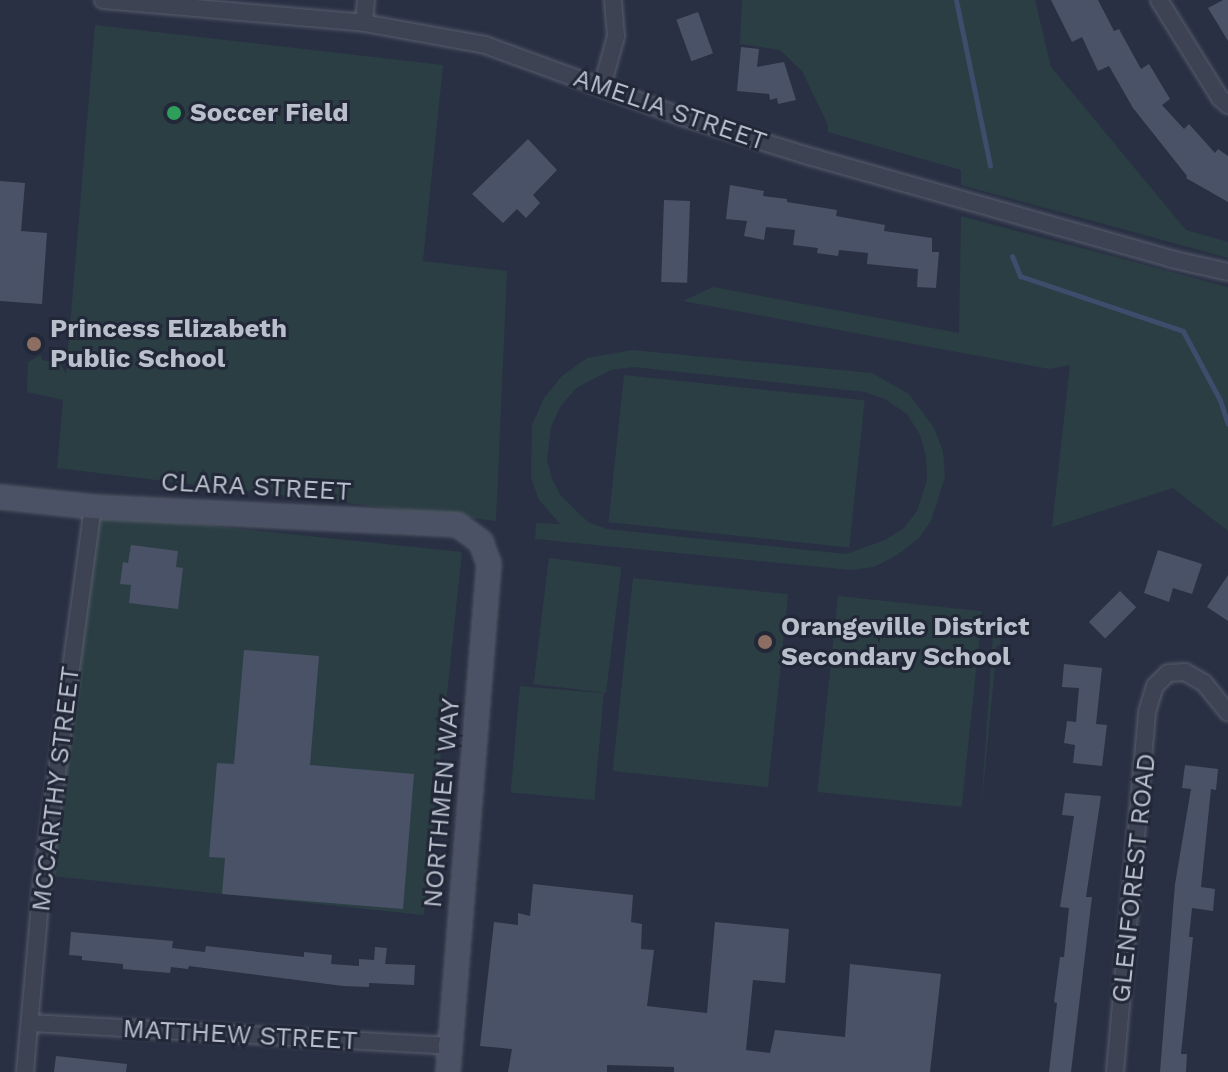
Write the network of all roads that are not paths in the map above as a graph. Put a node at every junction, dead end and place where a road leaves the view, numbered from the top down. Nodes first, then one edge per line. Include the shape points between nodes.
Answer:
1 (103, 0) edge
2 (366, 0) edge
3 (613, 0) edge
4 (1159, 0) edge
5 (122, 1) edge
6 (364, 23) junction
7 (602, 87) junction
8 (1228, 105) edge
9 (1228, 272) edge
10 (0, 497) edge
11 (93, 507) junction
12 (489, 564) joint
13 (1228, 713) edge
14 (30, 1023) junction
15 (450, 1046) junction
16 (25, 1072) edge
17 (448, 1072) edge
18 (1115, 1072) edge

1 - 5 street, AMELIA STREET
2 - 6 street
3 - 7 street via 616,36
4 - 8 street
5 - 6 street, AMELIA STREET
6 - 7 street, AMELIA STREET via 485,45
7 - 9 street, AMELIA STREET via 808,156
10 - 11 street, CLARA STREET
11 - 12 street, CLARA STREET via 458,525 481,542
11 - 14 street, MCCARTHY STREET via 41,891
12 - 15 street, NORTHMEN WAY
13 - 18 street, GLENFOREST ROAD via 1204,683 1185,672 1168,673 1155,686 1147,712
14 - 15 street, MATTHEW STREET
14 - 16 street, MCCARTHY STREET
15 - 17 street, NORTHMEN WAY

